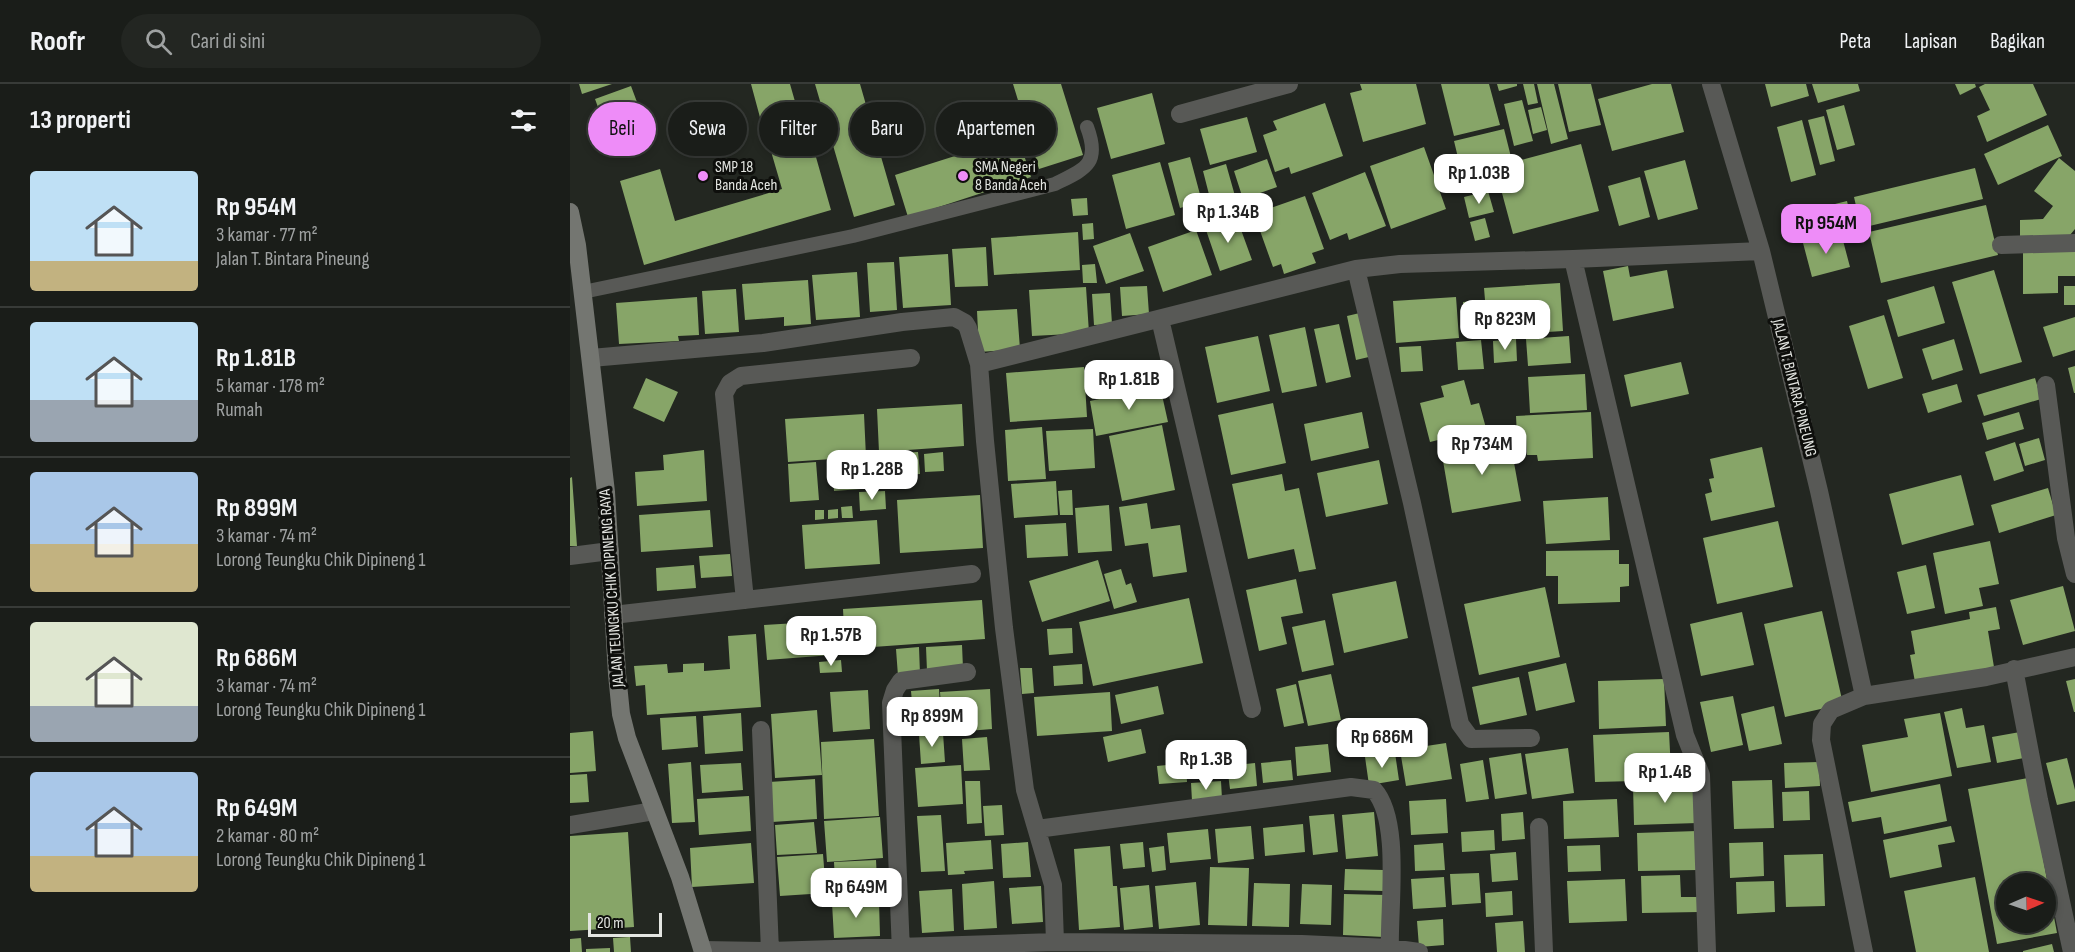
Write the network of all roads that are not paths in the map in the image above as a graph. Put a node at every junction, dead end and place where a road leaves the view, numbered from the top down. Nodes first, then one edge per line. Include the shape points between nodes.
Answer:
1 (1289, 84) edge
2 (1711, 84) edge
3 (1180, 114) dead end
4 (1087, 127) dead end
5 (570, 212) edge
6 (2075, 243) edge
7 (2001, 245) dead end
8 (1761, 251) junction
9 (1574, 259) junction
10 (1356, 269) junction
11 (579, 303) edge
12 (1160, 319) junction
13 (591, 358) junction
14 (911, 358) dead end
15 (980, 364) junction
16 (2046, 386) dead end
17 (610, 551) junction
18 (570, 556) edge
19 (972, 574) dead end
20 (2075, 574) edge
21 (746, 600) junction
22 (614, 615) junction
23 (2075, 657) edge
24 (2014, 669) junction
25 (967, 672) dead end
26 (1864, 696) junction
27 (1252, 709) dead end
28 (761, 730) dead end
29 (1531, 738) dead end
30 (654, 811) junction
31 (570, 825) edge
32 (1539, 827) dead end
33 (1037, 829) junction
34 (1055, 942) junction
35 (1082, 947) edge
36 (901, 949) edge
37 (1390, 950) edge
38 (703, 951) edge
39 (770, 951) edge
40 (1419, 952) edge
41 (1544, 952) edge
42 (1707, 952) edge
43 (1864, 952) edge
44 (2072, 952) edge

1 - 3 street
2 - 8 street, JALAN T. BINTARA PINEUNG
4 - 11 lane via 1093,142 1091,159 1082,170 1054,184
5 - 11 street, JALAN TEUNGKU CHIK DIPINENG RAYA via 577,245
6 - 7 street
8 - 9 street
8 - 26 street, JALAN T. BINTARA PINEUNG
9 - 10 street
9 - 42 street via 1685,735 1701,775
10 - 12 street
10 - 29 street via 1460,724 1471,739
11 - 13 street, JALAN TEUNGKU CHIK DIPINENG RAYA
12 - 15 street
12 - 27 street
13 - 15 street via 763,343 954,317 968,328
13 - 17 street, JALAN TEUNGKU CHIK DIPINENG RAYA
14 - 21 street via 741,376 730,383 724,393
15 - 33 street via 1004,628 1025,790
16 - 20 street via 2066,538
17 - 18 street
17 - 22 street, JALAN TEUNGKU CHIK DIPINENG RAYA
19 - 21 street
21 - 22 street
22 - 30 street, JALAN TEUNGKU CHIK DIPINENG RAYA via 621,714
23 - 24 street
24 - 26 street
24 - 44 street
25 - 36 street via 901,681 891,703
26 - 43 street via 1831,710 1822,724 1821,740
28 - 39 street
30 - 31 street
30 - 38 street, JALAN TEUNGKU CHIK DIPINENG RAYA
32 - 41 street
33 - 34 street via 1053,885
33 - 37 street via 1350,787 1374,790 1385,807 1390,835
34 - 35 street
34 - 36 street
35 - 37 street via 1302,944
36 - 39 street
37 - 40 street
38 - 39 street

